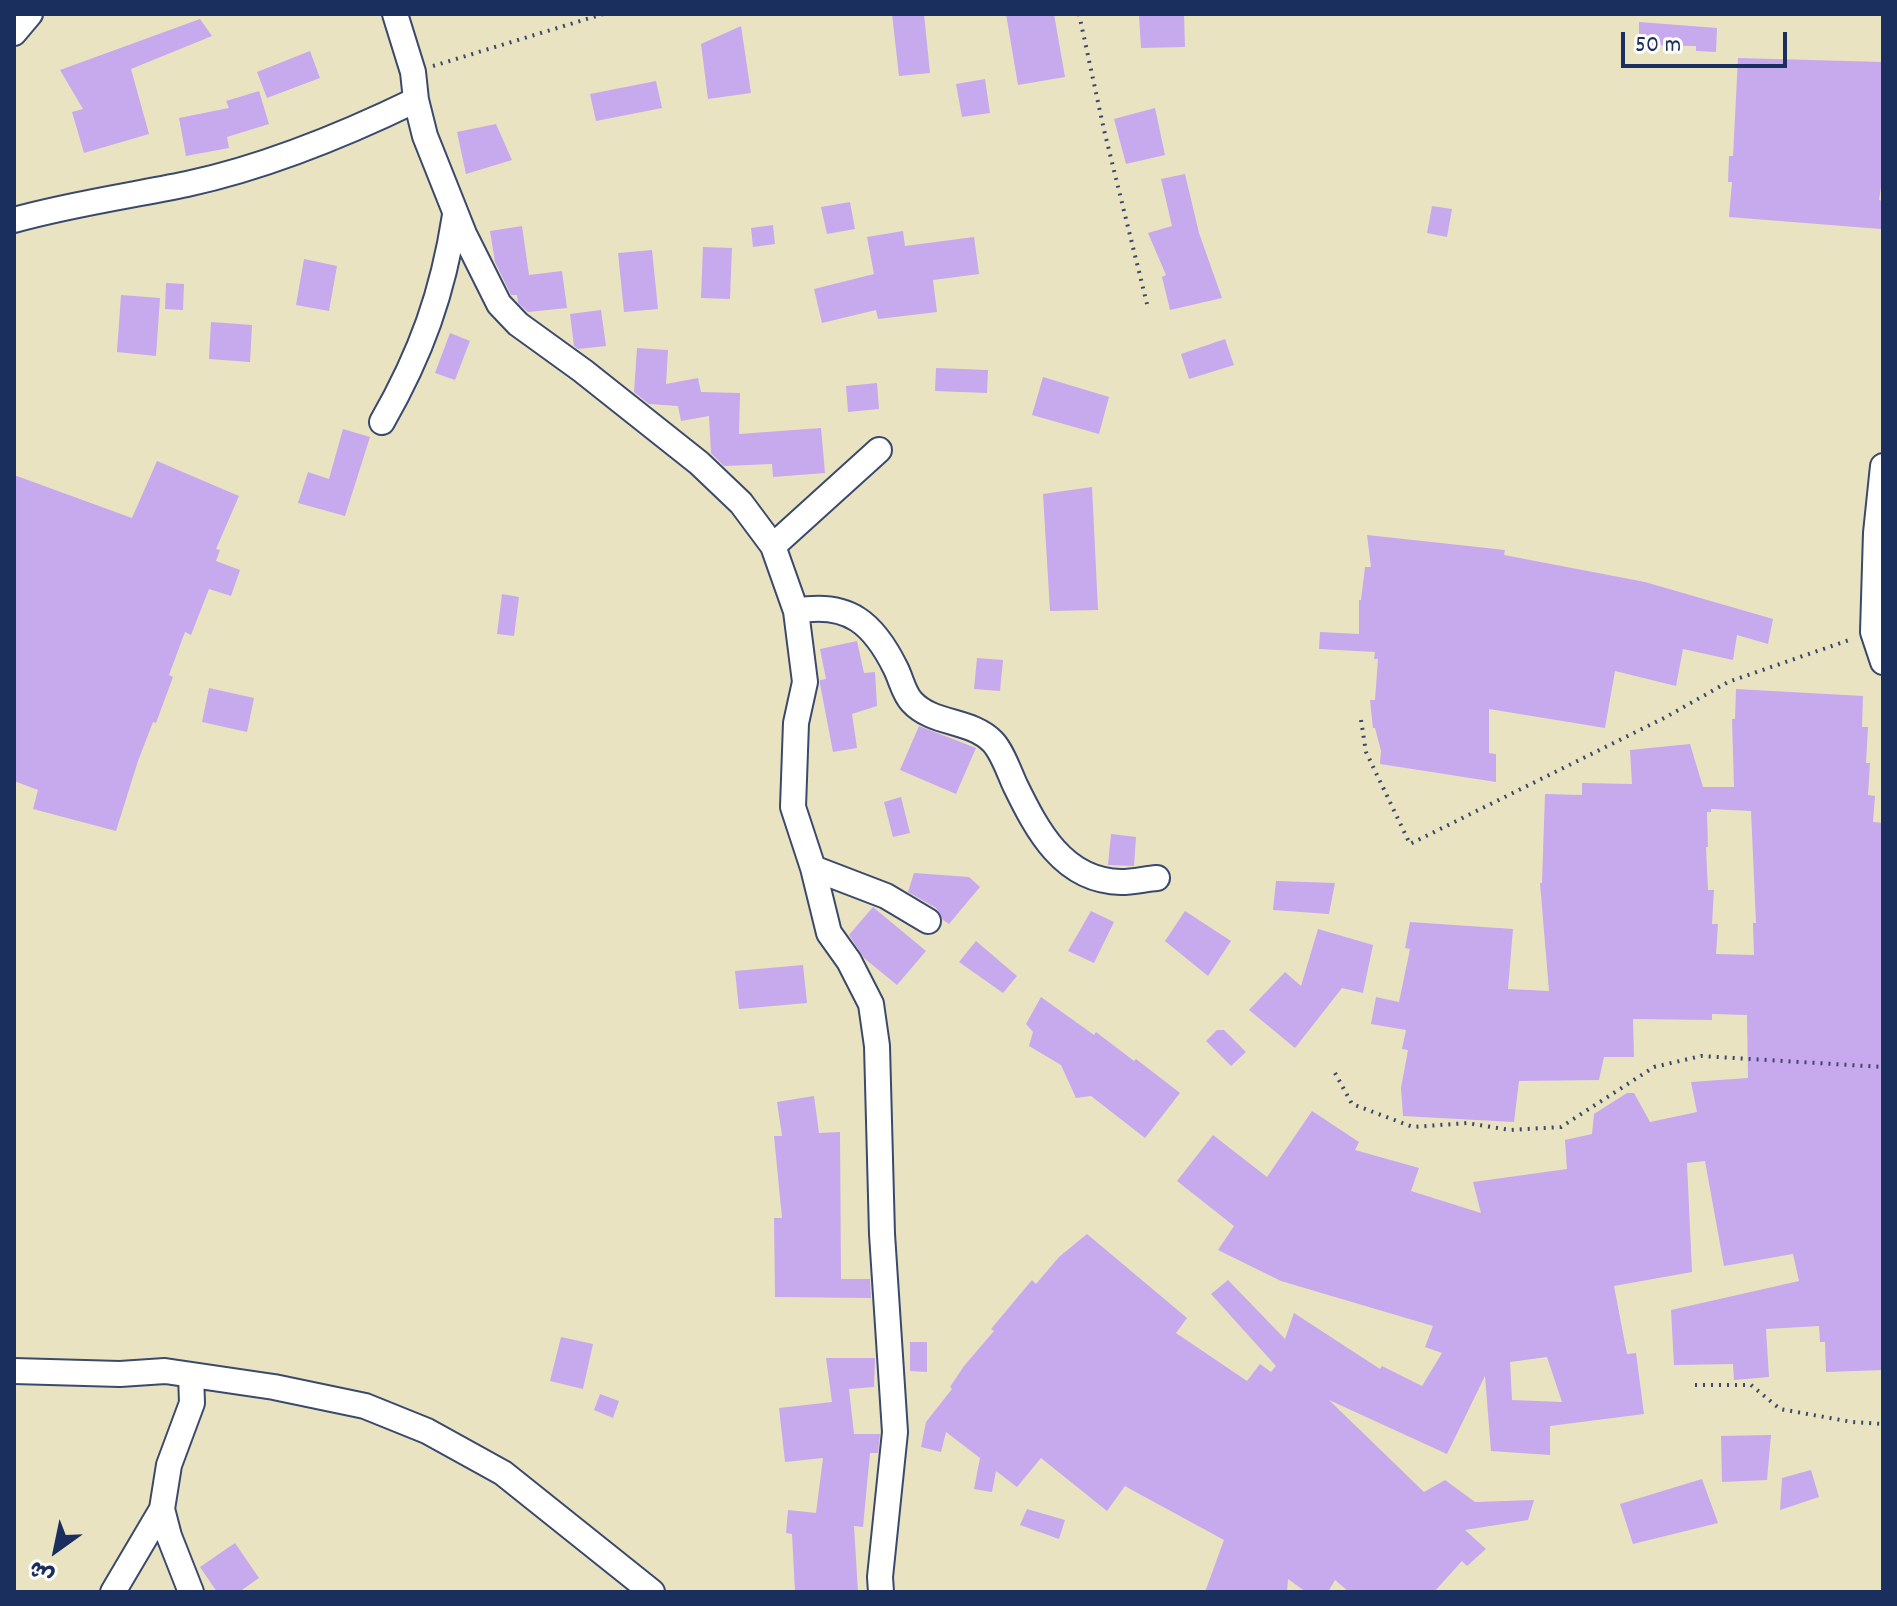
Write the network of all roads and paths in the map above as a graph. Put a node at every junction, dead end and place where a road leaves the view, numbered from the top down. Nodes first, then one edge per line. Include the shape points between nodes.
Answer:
1 (30, 14) edge
2 (395, 14) edge
3 (603, 14) edge
4 (1079, 14) edge
5 (14, 33) edge
6 (413, 72) junction
7 (416, 100) junction
8 (455, 212) junction
9 (14, 220) edge
10 (1148, 308) dead end
11 (382, 422) dead end
12 (879, 450) dead end
13 (1883, 466) edge
14 (773, 546) junction
15 (796, 611) junction
16 (1873, 632) junction
17 (1883, 662) edge
18 (1361, 720) dead end
19 (813, 868) junction
20 (1157, 878) dead end
21 (928, 921) dead end
22 (1883, 1067) edge
23 (1335, 1073) dead end
24 (14, 1371) edge
25 (191, 1375) junction
26 (1695, 1385) dead end
27 (1883, 1424) edge
28 (162, 1509) junction
29 (113, 1592) edge
30 (191, 1592) edge
31 (652, 1592) edge
32 (881, 1592) edge

1 - 5 street
2 - 6 street
3 - 6 path
4 - 10 path
6 - 7 street
7 - 8 street
7 - 9 street via 235,171
8 - 11 street via 438,300 417,356
8 - 14 street via 499,304 518,324 699,463 741,503
12 - 14 street
13 - 16 street
14 - 15 street
15 - 19 street via 805,682 796,723 793,807
15 - 20 street via 841,611 868,626 880,638 911,701 978,730 995,743 1043,837 1066,864 1119,882
16 - 17 street
16 - 18 path via 1728,682 1410,844 1366,752
19 - 21 street via 886,896
19 - 32 street via 829,933 871,1004 877,1046 895,1432
22 - 23 path via 1701,1056 1654,1067 1561,1127 1510,1130 1467,1123 1413,1127 1352,1104
24 - 25 street
25 - 28 street via 192,1403 169,1465
25 - 31 street via 365,1406 427,1431 503,1473
26 - 27 path via 1751,1385 1780,1409
28 - 29 street
28 - 30 street

